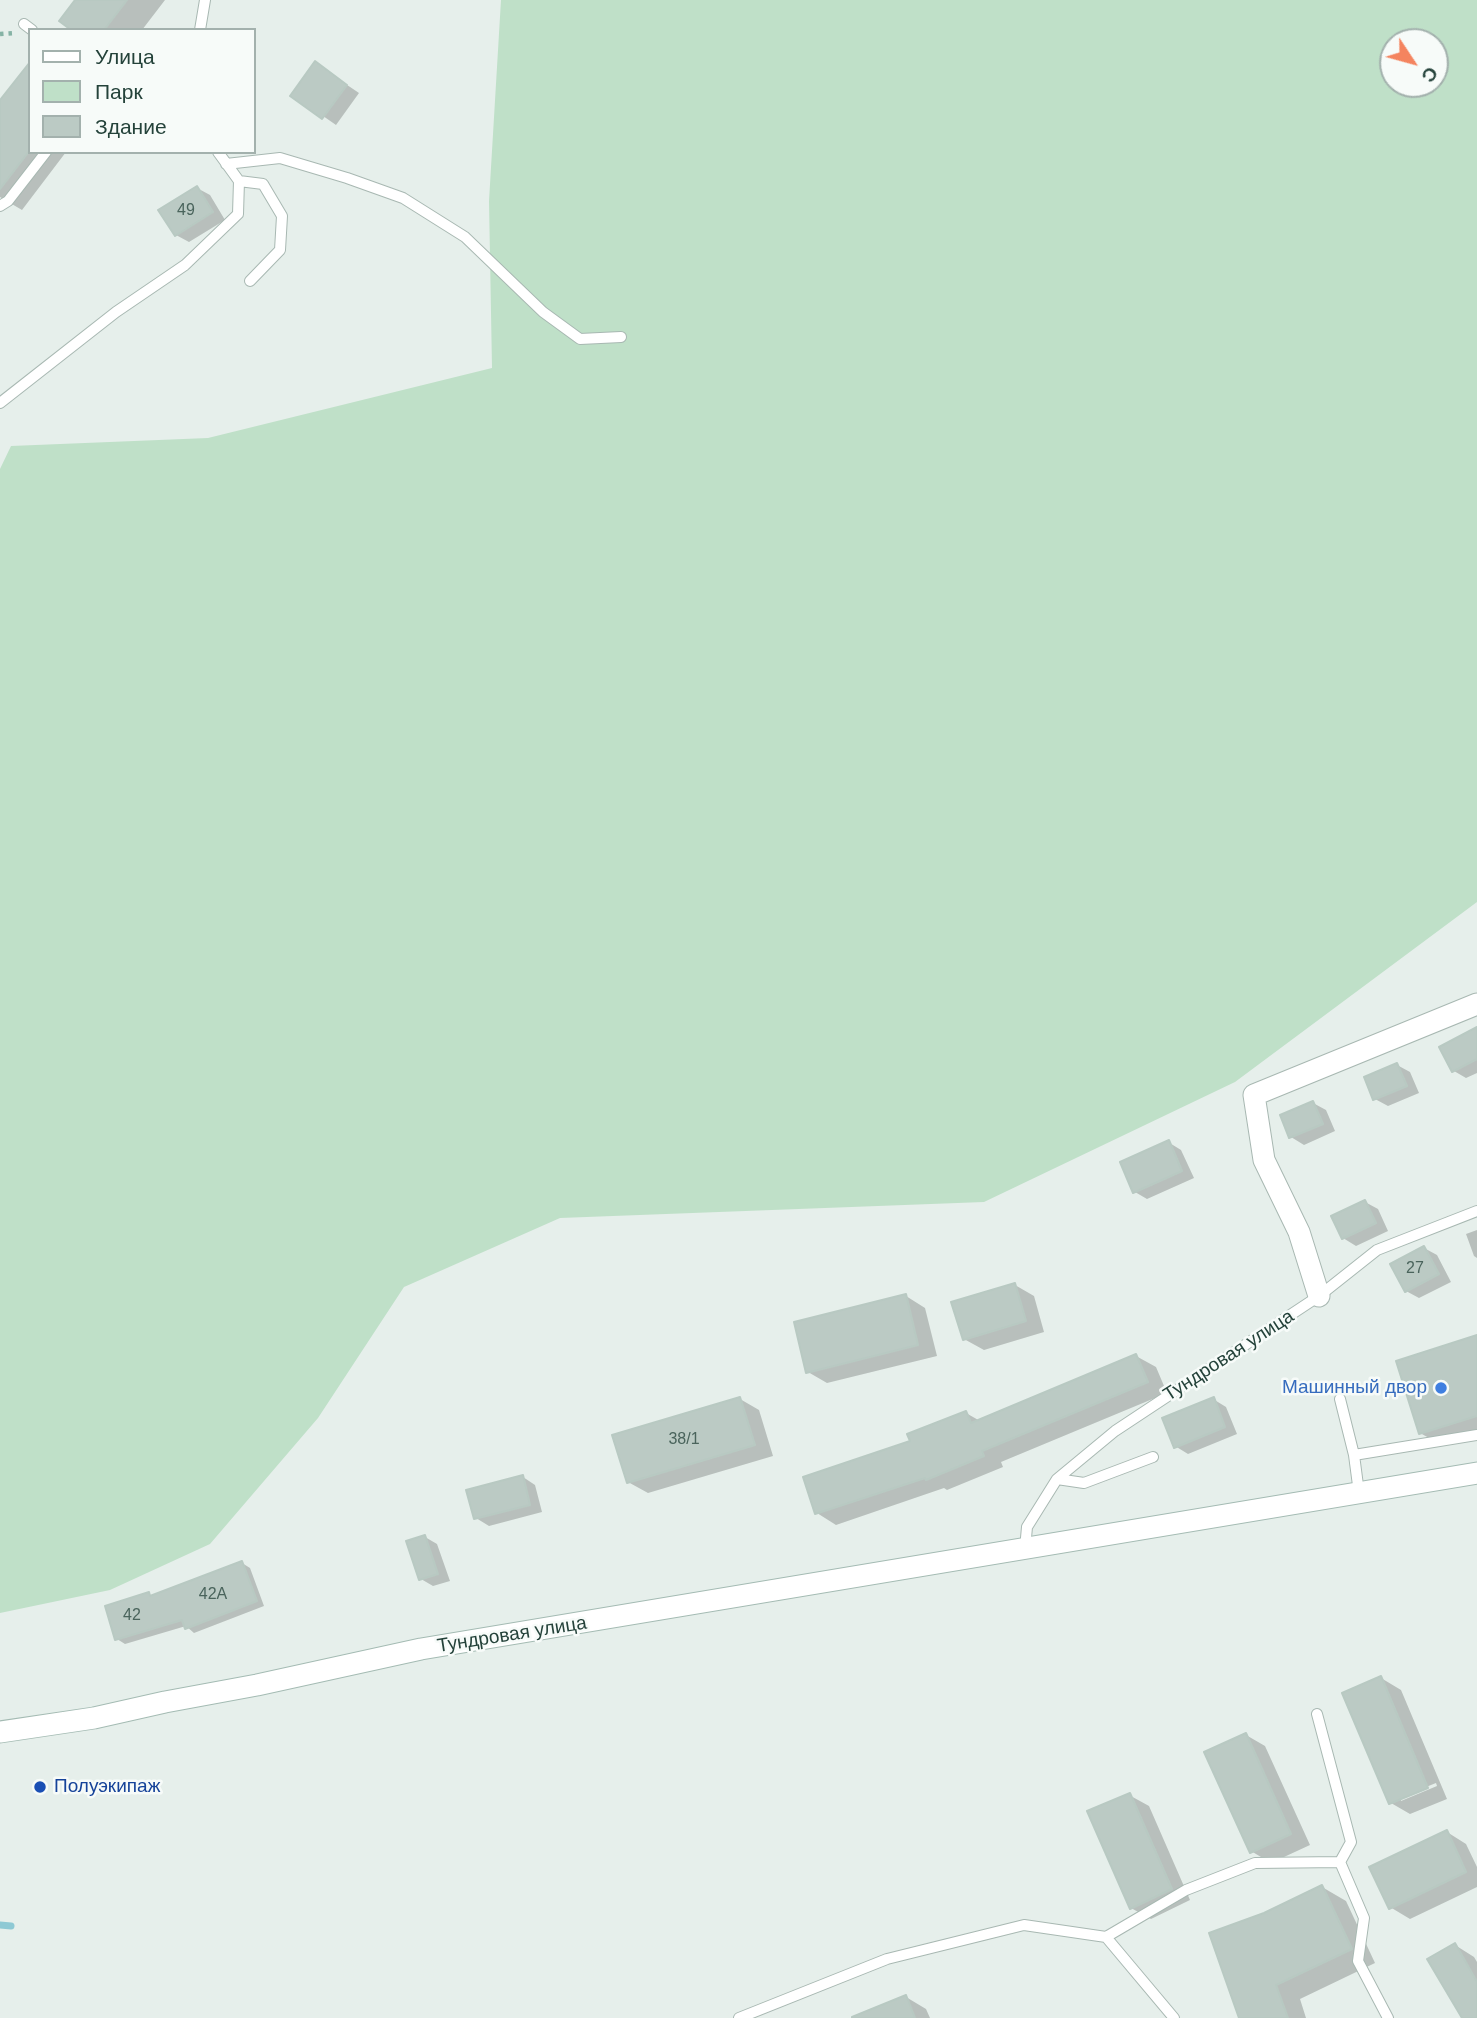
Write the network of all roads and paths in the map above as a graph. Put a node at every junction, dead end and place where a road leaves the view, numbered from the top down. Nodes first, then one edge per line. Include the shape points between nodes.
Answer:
1 (205, 0) edge
2 (200, 28) edge
3 (44, 154) edge
4 (219, 154) edge
5 (226, 164) junction
6 (239, 181) junction
7 (0, 206) edge
8 (250, 281) dead end
9 (621, 337) dead end
10 (0, 403) edge
11 (1477, 1004) edge
12 (1477, 1211) edge
13 (1319, 1296) junction
14 (1340, 1399) dead end
15 (1477, 1435) edge
16 (1354, 1455) junction
17 (1153, 1457) dead end
18 (1477, 1473) edge
19 (1057, 1479) junction
20 (1359, 1493) junction
21 (1025, 1549) junction
22 (1317, 1714) dead end
23 (0, 1732) edge
24 (1340, 1862) junction
25 (1106, 1937) junction
26 (739, 2018) edge
27 (1174, 2018) edge
28 (1388, 2018) edge

1 - 2 lane
3 - 7 lane
4 - 5 lane
5 - 6 lane
5 - 9 lane via 280,158 403,198 465,237 542,312 580,339
6 - 8 lane via 263,184 282,216 280,250
6 - 10 lane via 238,214 185,265 116,312
11 - 13 main road via 1254,1095 1264,1160 1299,1232
12 - 13 lane, Тундровая улица via 1377,1250
13 - 19 lane, Тундровая улица via 1115,1431
14 - 16 lane
15 - 16 lane
16 - 20 lane
17 - 19 lane via 1084,1483
18 - 20 main road, Тундровая улица
19 - 21 lane, Тундровая улица via 1027,1527
20 - 21 main road, Тундровая улица
21 - 23 main road, Тундровая улица via 421,1649 94,1718
22 - 24 lane via 1351,1842
24 - 25 lane via 1255,1863 1186,1889
24 - 28 lane via 1364,1918 1358,1961
25 - 26 lane via 1024,1925 887,1959
25 - 27 lane

